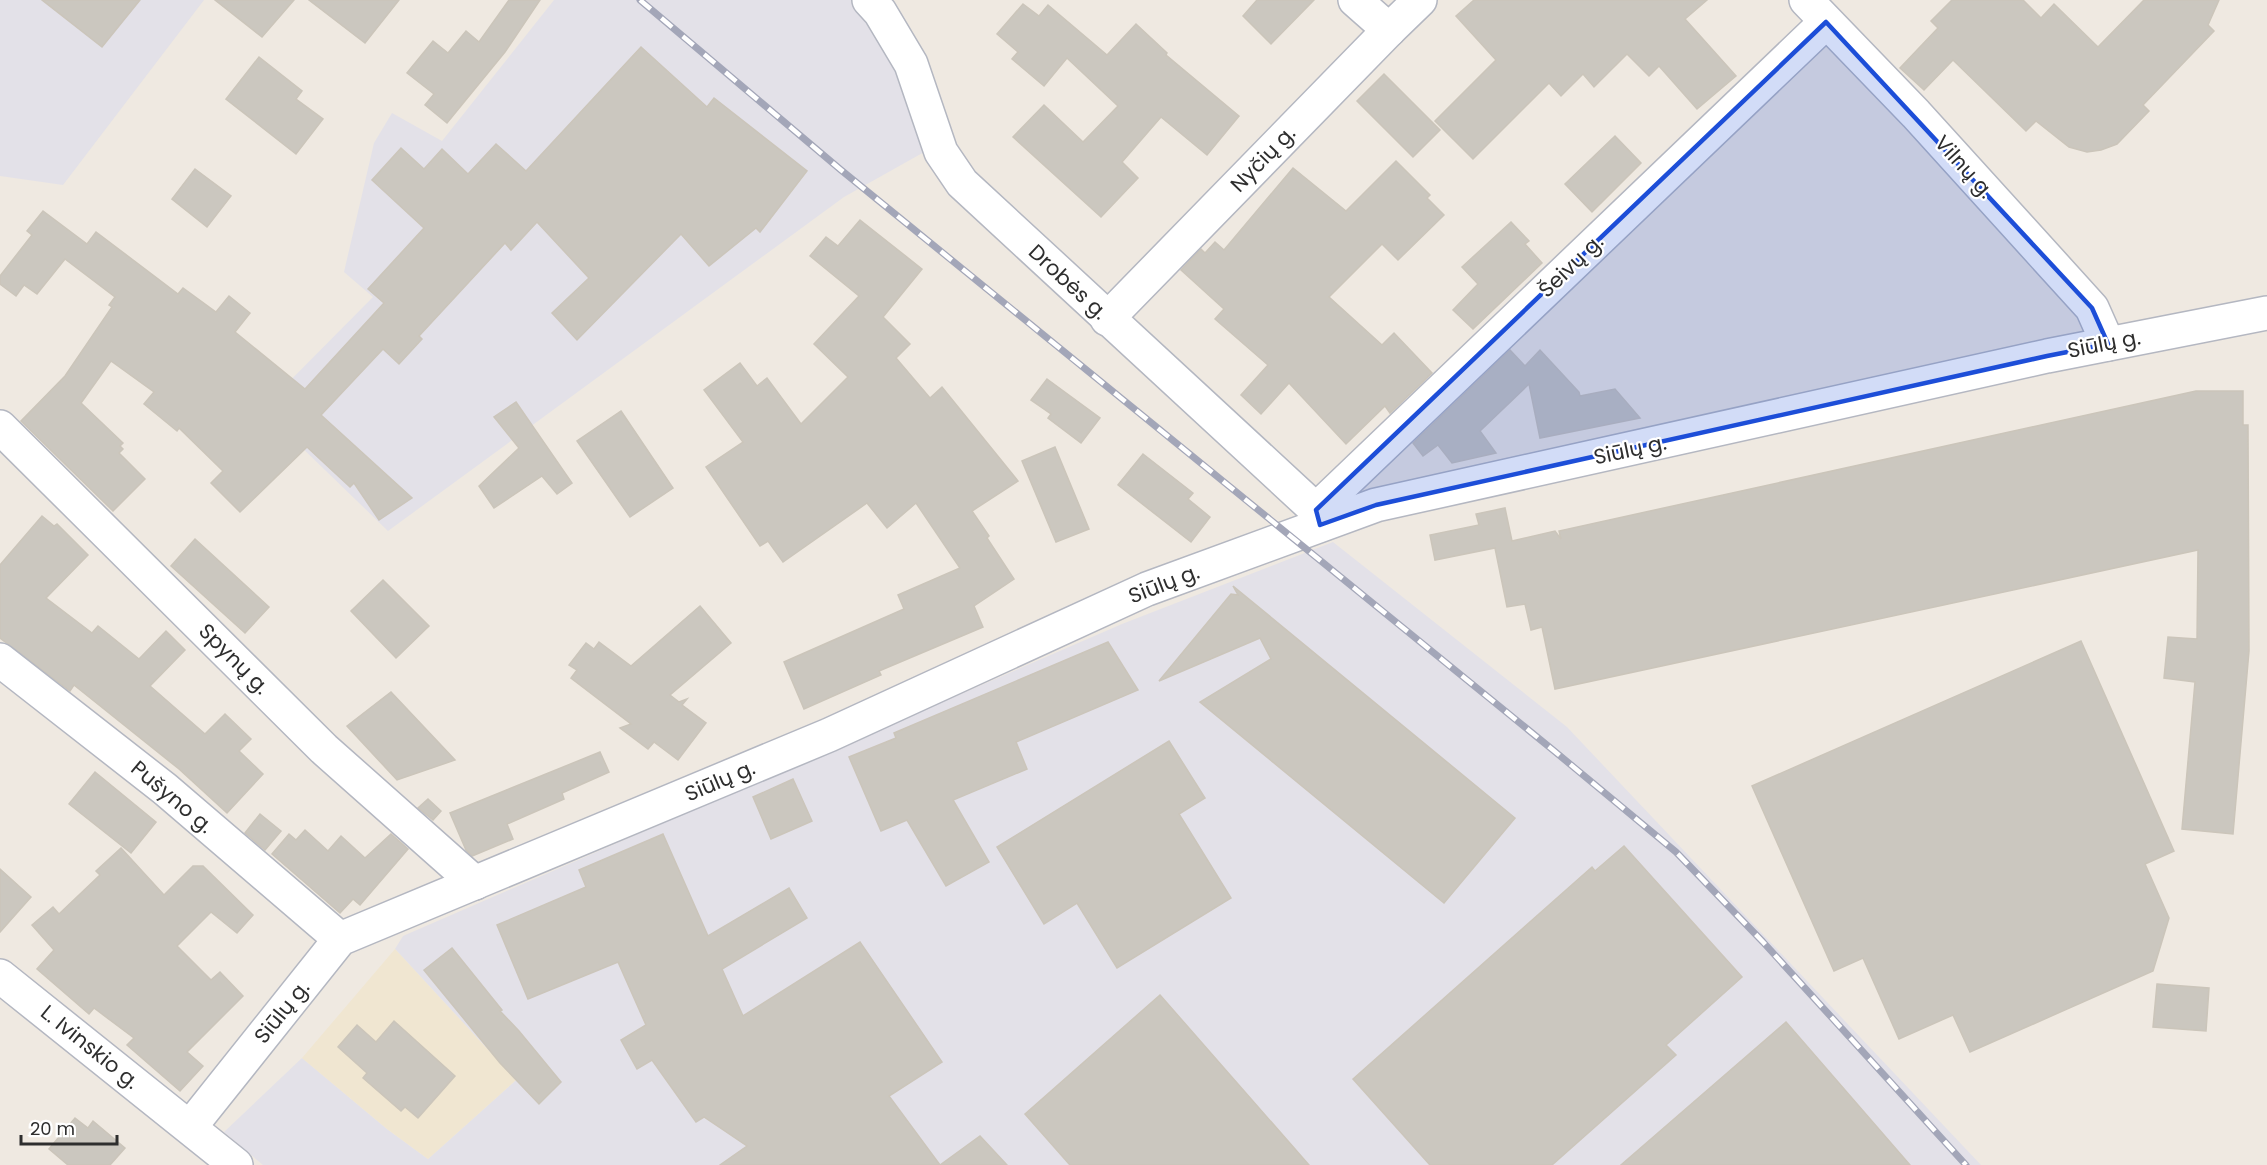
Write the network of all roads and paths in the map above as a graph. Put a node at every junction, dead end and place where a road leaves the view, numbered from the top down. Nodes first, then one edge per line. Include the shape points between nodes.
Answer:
1 (869, 0) edge
2 (1355, 0) edge
3 (1420, 0) edge
4 (1816, 11) edge
5 (1389, 30) junction
6 (2267, 313) edge
7 (1107, 319) junction
8 (2108, 344) junction
9 (0, 427) edge
10 (1318, 518) junction
11 (0, 660) edge
12 (475, 883) junction
13 (340, 939) junction
14 (3, 983) edge
15 (190, 1127) junction
16 (236, 1165) edge

1 - 7 street, Drobės g. via 911,64 941,153 962,183
2 - 5 street
3 - 5 street, Nyčių g.
4 - 8 street, Vilnų g. via 1916,114 2092,308
4 - 10 street, Šeivų g.
5 - 7 street, Nyčių g.
6 - 8 street, Siūlų g.
7 - 10 street, Drobės g.
8 - 10 street, Siūlų g.
9 - 12 street, Spynų g. via 324,749
10 - 12 street, Siūlų g. via 1147,589 828,735
11 - 13 street, Pušyno g. via 165,789
12 - 13 street, Siūlų g.
13 - 15 street, Siūlų g.
14 - 15 street, L. Ivinskio g.
15 - 16 street, L. Ivinskio g.

